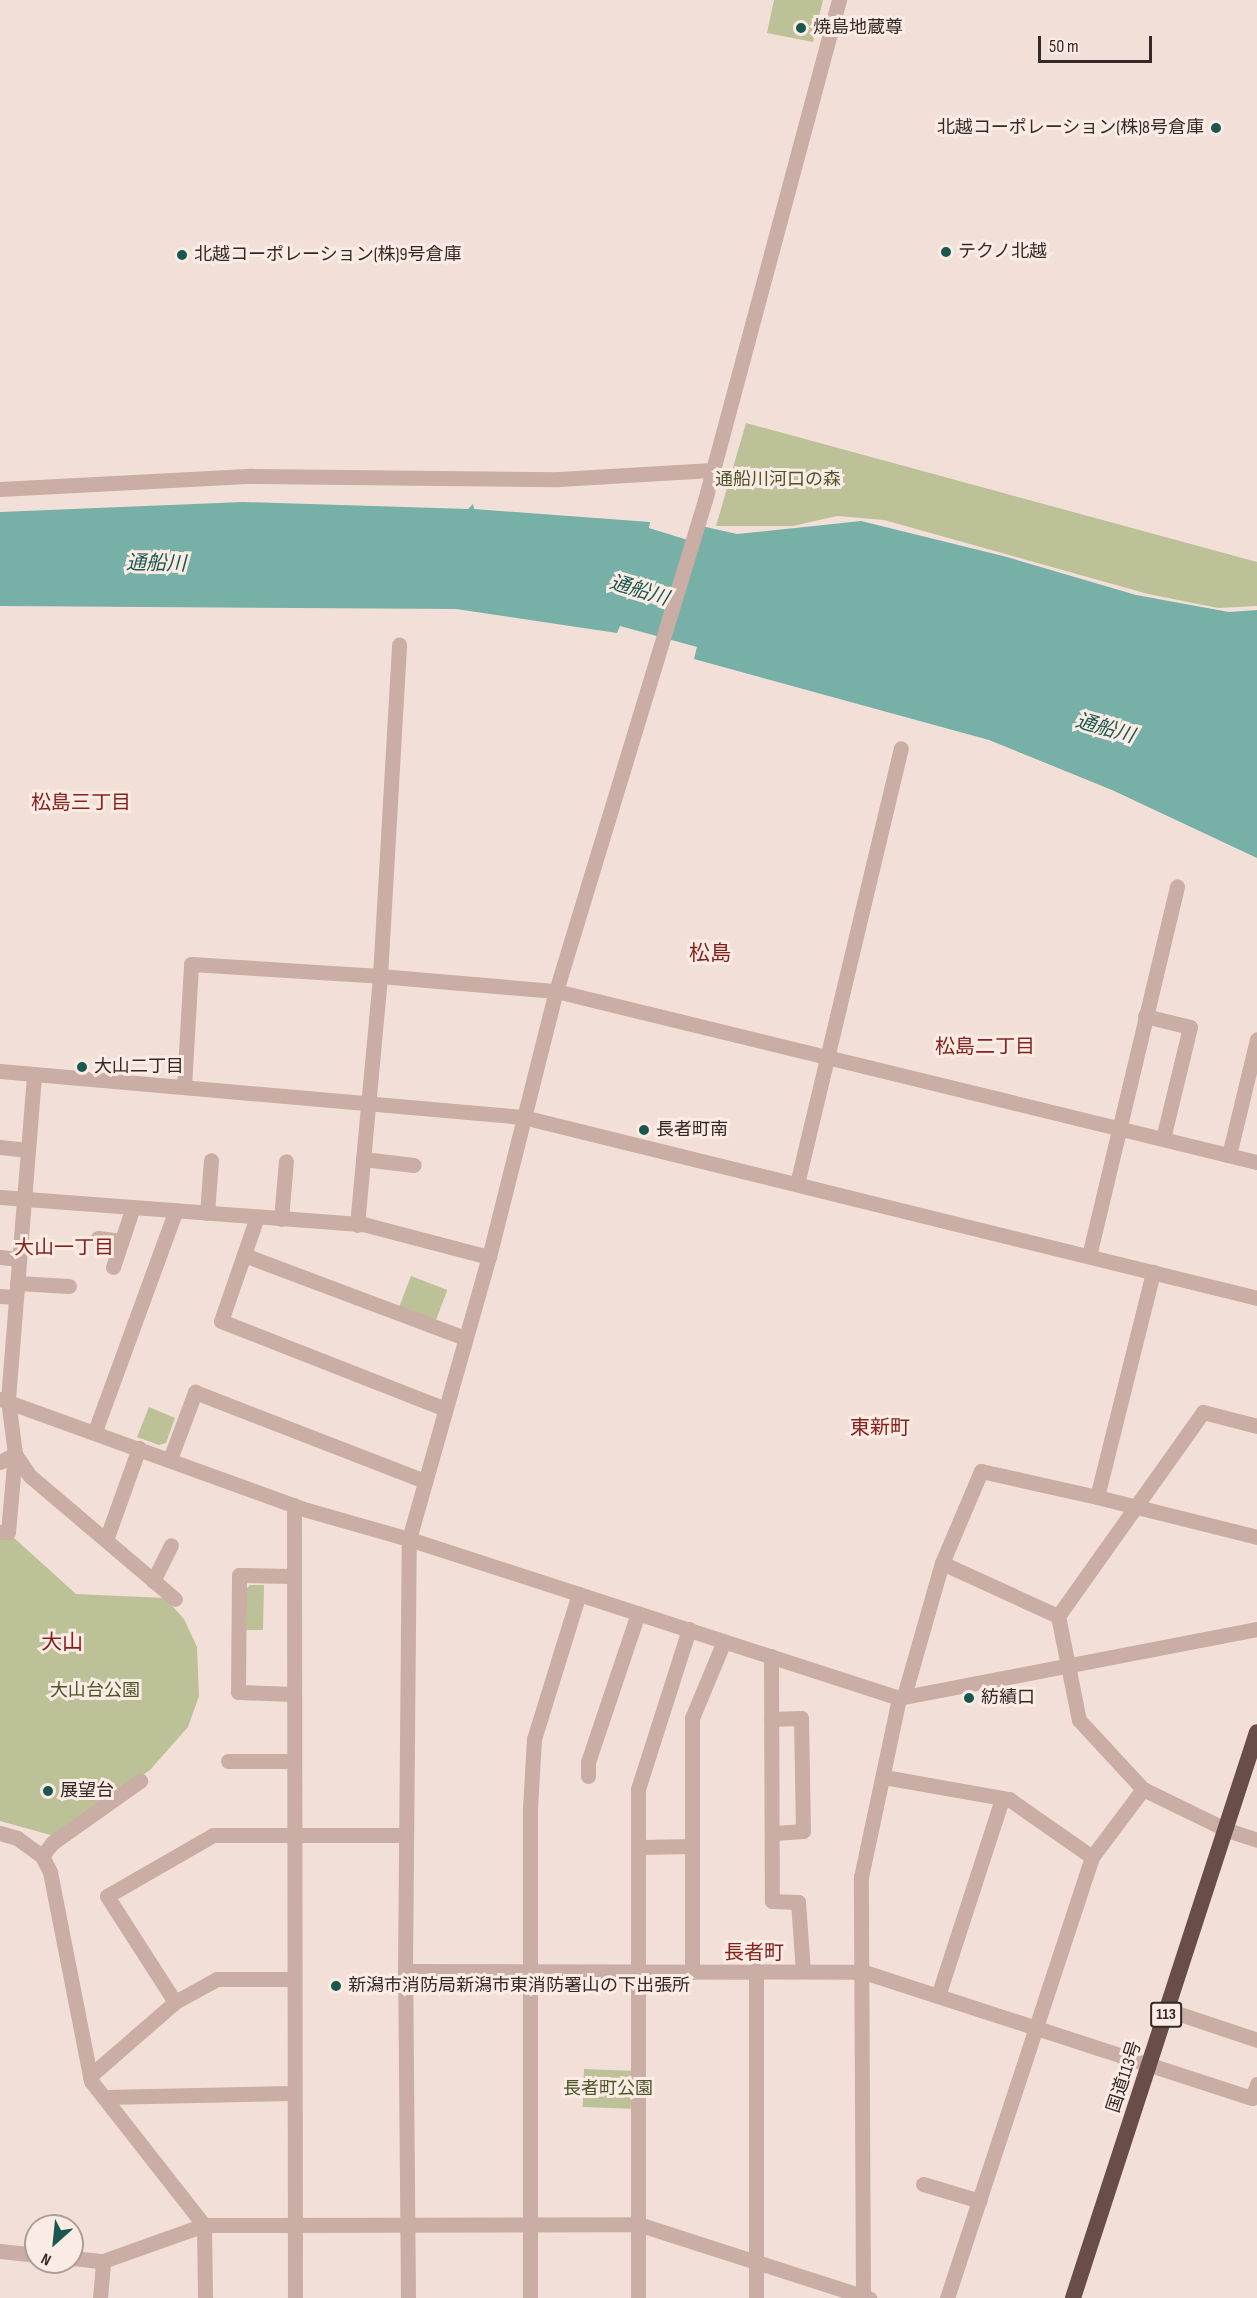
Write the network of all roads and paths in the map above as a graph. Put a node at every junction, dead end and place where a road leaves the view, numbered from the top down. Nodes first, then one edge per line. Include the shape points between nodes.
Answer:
1 (839, 0) edge
2 (712, 470) junction
3 (0, 489) edge
4 (399, 645) dead end
5 (901, 748) dead end
6 (1177, 886) dead end
7 (380, 975) junction
8 (556, 991) junction
9 (1145, 1016) junction
10 (1257, 1039) edge
11 (827, 1055) junction
12 (0, 1071) edge
13 (34, 1074) junction
14 (184, 1087) junction
15 (368, 1106) junction
16 (523, 1117) junction
17 (1118, 1128) junction
18 (1163, 1139) junction
19 (0, 1147) edge
20 (28, 1150) junction
21 (1229, 1155) junction
22 (363, 1159) junction
23 (211, 1160) dead end
24 (286, 1161) dead end
25 (1257, 1162) edge
26 (414, 1165) dead end
27 (797, 1184) junction
28 (0, 1197) edge
29 (24, 1199) junction
30 (133, 1207) junction
31 (176, 1210) junction
32 (207, 1213) junction
33 (257, 1217) junction
34 (281, 1219) junction
35 (357, 1225) junction
36 (98, 1238) dead end
37 (122, 1241) junction
38 (244, 1255) junction
39 (1089, 1256) junction
40 (0, 1257) edge
41 (489, 1257) junction
42 (19, 1259) junction
43 (113, 1267) dead end
44 (1153, 1272) junction
45 (69, 1286) dead end
46 (17, 1290) junction
47 (0, 1296) edge
48 (1257, 1298) edge
49 (465, 1338) junction
50 (4, 1399) edge
51 (445, 1409) junction
52 (1257, 1426) edge
53 (95, 1431) junction
54 (139, 1448) junction
55 (15, 1455) junction
56 (170, 1459) junction
57 (0, 1462) edge
58 (425, 1481) junction
59 (1097, 1497) junction
60 (294, 1505) junction
61 (1136, 1508) junction
62 (0, 1532) edge
63 (1257, 1537) edge
64 (409, 1539) junction
65 (106, 1540) junction
66 (171, 1545) dead end
67 (942, 1563) junction
68 (293, 1576) junction
69 (153, 1581) junction
70 (579, 1594) junction
71 (175, 1599) dead end
72 (638, 1613) junction
73 (1059, 1617) junction
74 (689, 1629) junction
75 (1257, 1629) edge
76 (724, 1641) junction
77 (771, 1656) junction
78 (1069, 1665) junction
79 (293, 1694) junction
80 (902, 1697) junction
81 (771, 1719) junction
82 (1257, 1732) edge
83 (228, 1761) dead end
84 (292, 1761) junction
85 (588, 1776) dead end
86 (884, 1777) junction
87 (140, 1781) dead end
88 (1143, 1789) junction
89 (1002, 1799) junction
90 (1227, 1830) junction
91 (0, 1833) edge
92 (293, 1833) junction
93 (772, 1833) junction
94 (406, 1835) junction
95 (1257, 1840) edge
96 (692, 1846) junction
97 (640, 1847) junction
98 (42, 1856) junction
99 (1092, 1857) junction
100 (756, 1970) junction
101 (405, 1971) junction
102 (532, 1971) junction
103 (640, 1971) junction
104 (803, 1971) junction
105 (692, 1972) junction
106 (864, 1972) junction
107 (293, 1979) junction
108 (938, 1996) junction
109 (175, 2002) junction
110 (1167, 2010) junction
111 (1036, 2027) junction
112 (1257, 2040) edge
113 (1149, 2065) junction
114 (90, 2076) junction
115 (1257, 2084) edge
116 (293, 2093) junction
117 (104, 2097) junction
118 (923, 2184) dead end
119 (980, 2201) junction
120 (408, 2223) junction
121 (531, 2223) junction
122 (295, 2224) junction
123 (638, 2224) junction
124 (204, 2225) junction
125 (0, 2251) edge
126 (24, 2253) edge
127 (84, 2259) edge
128 (103, 2261) junction
129 (755, 2261) junction
130 (866, 2297) edge
131 (100, 2298) edge
132 (205, 2298) edge
133 (295, 2298) edge
134 (408, 2298) edge
135 (530, 2298) edge
136 (638, 2298) edge
137 (756, 2298) edge
138 (947, 2298) edge
139 (1072, 2298) edge

1 - 2 street
2 - 3 street via 559,479 240,477
2 - 8 street
4 - 7 street
5 - 11 street
6 - 9 street
7 - 8 street
7 - 14 street via 191,964
7 - 15 street
8 - 11 street
8 - 16 street
9 - 17 street
9 - 18 street via 1190,1027
10 - 21 street
11 - 17 street
11 - 27 street
12 - 13 street
13 - 14 street
13 - 20 street
14 - 15 street
15 - 16 street
15 - 22 street
16 - 27 street
16 - 41 street
17 - 18 street
17 - 39 street
18 - 21 street
19 - 20 street
20 - 29 street
21 - 25 street
22 - 26 street
22 - 35 street
23 - 32 street
24 - 34 street
27 - 39 street
28 - 29 street
29 - 30 street
29 - 42 street
30 - 31 street
30 - 37 street
31 - 32 street
31 - 53 street
32 - 33 street
33 - 34 street
33 - 38 street
34 - 35 street
35 - 41 street
36 - 37 street
37 - 43 street
38 - 49 street
38 - 51 street via 221,1321
39 - 44 street
40 - 42 street
41 - 49 street
42 - 46 street
44 - 48 street
44 - 59 street
45 - 46 street
46 - 47 street
46 - 50 street
49 - 51 street
50 - 53 street
50 - 55 street
51 - 58 street
52 - 61 street via 1203,1412
53 - 54 street
54 - 56 street
54 - 65 street
55 - 57 street
55 - 62 street via 8,1532
55 - 65 street via 30,1476
56 - 58 street via 195,1392
56 - 60 street
58 - 64 street
59 - 61 street
59 - 67 street via 981,1471
60 - 64 street
60 - 68 street
61 - 63 street
61 - 73 street
64 - 70 street
64 - 94 street
65 - 69 street
66 - 69 street
67 - 73 street
67 - 80 street
68 - 79 street
68 - 79 street via 239,1575 238,1692
69 - 71 street
70 - 72 street
70 - 102 street via 534,1739 530,1808
72 - 74 street
72 - 85 street via 588,1762
73 - 78 street
74 - 76 street
74 - 97 street via 638,1789
75 - 78 street
76 - 77 street
76 - 96 street via 692,1718
77 - 80 street
77 - 81 street
78 - 80 street
78 - 88 street via 1079,1720
79 - 84 street
80 - 86 street
81 - 93 street
81 - 93 street via 801,1718 803,1831
82 - 90 highway, 国道113号 / 113
83 - 84 street
84 - 92 street
86 - 89 street
86 - 106 street via 861,1877
87 - 98 street via 52,1843
88 - 90 street
88 - 99 street
89 - 99 street via 1009,1799
89 - 108 street
90 - 95 street
90 - 110 highway, 国道113号 / 113
91 - 98 street via 18,1838
92 - 94 street
92 - 107 street
92 - 109 street via 213,1835 107,1896
93 - 104 street via 772,1901 798,1902
94 - 101 street
96 - 97 street
96 - 105 street
97 - 103 street
98 - 114 street via 50,1872
99 - 111 street
100 - 104 street
100 - 105 street
100 - 129 street
101 - 102 street
101 - 120 street
102 - 103 street
102 - 121 street
103 - 105 street
103 - 123 street
104 - 106 street
106 - 108 street
106 - 130 street
107 - 109 street via 217,1979
107 - 116 street
108 - 111 street
109 - 114 street
110 - 112 street
110 - 113 highway, 国道113号 / 113
111 - 113 street
111 - 119 street
113 - 115 street via 1252,2098
113 - 139 highway, 国道113号 / 113
114 - 117 street
116 - 117 street
116 - 122 street
117 - 124 street
118 - 119 street
119 - 138 street
120 - 121 street
120 - 122 street
120 - 134 street
121 - 123 street
121 - 135 street
122 - 124 street
122 - 133 street
123 - 129 street
123 - 136 street
124 - 128 street
124 - 132 street
125 - 126 street
127 - 128 street
128 - 131 street
129 - 130 street
129 - 137 street

